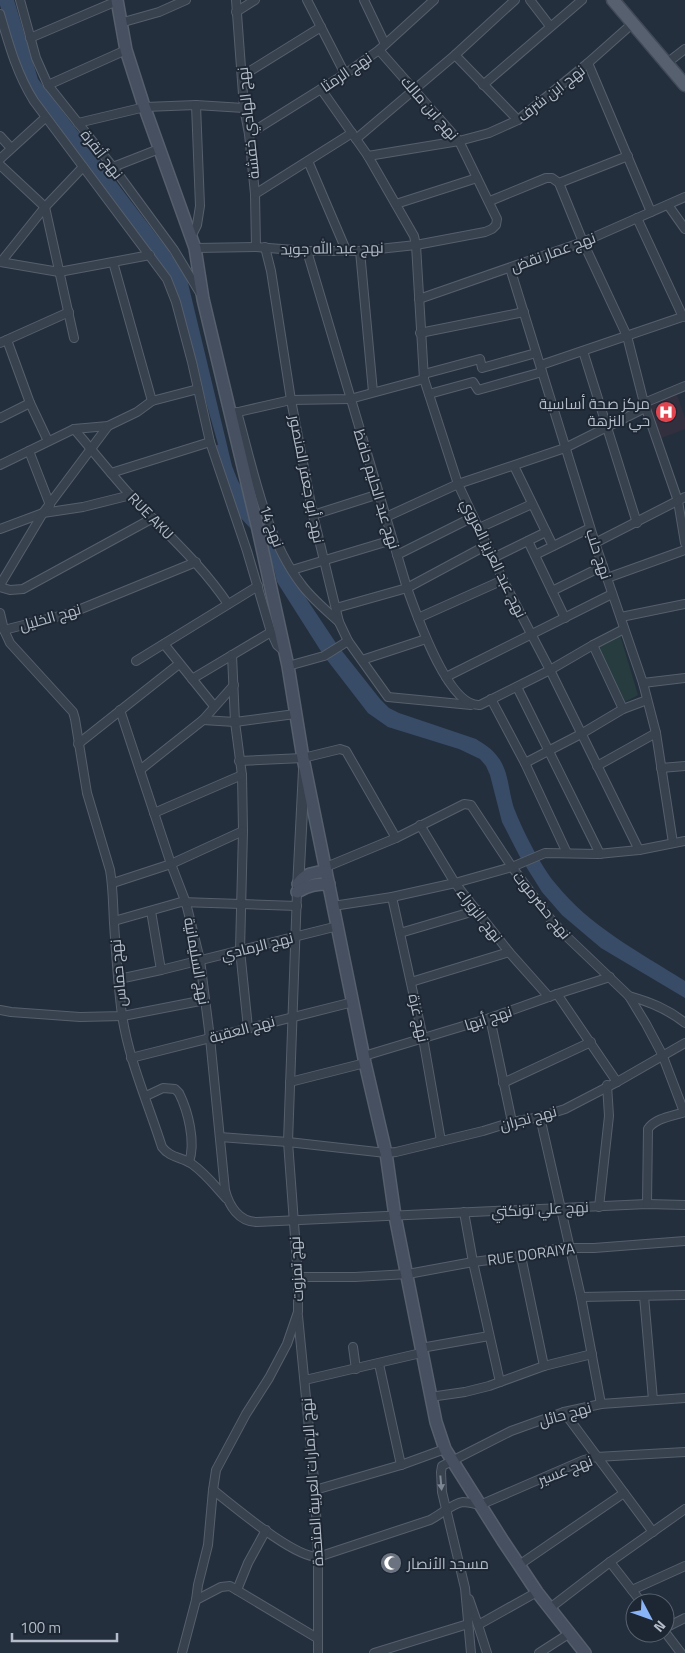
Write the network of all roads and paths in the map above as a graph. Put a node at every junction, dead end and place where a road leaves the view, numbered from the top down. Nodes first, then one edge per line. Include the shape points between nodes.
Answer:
1 (20, 0) edge
2 (117, 0) edge
3 (236, 0) edge
4 (255, 0) edge
5 (308, 0) edge
6 (364, 0) edge
7 (434, 0) edge
8 (515, 0) edge
9 (530, 0) edge
10 (582, 0) edge
11 (613, 0) edge
12 (183, 1) edge
13 (236, 12) junction
14 (0, 14) edge
15 (120, 23) junction
16 (633, 23) junction
17 (550, 26) junction
18 (321, 27) junction
19 (30, 38) junction
20 (382, 47) junction
21 (685, 49) edge
22 (126, 50) junction
23 (455, 54) junction
24 (588, 63) junction
25 (667, 63) junction
26 (345, 74) junction
27 (242, 76) junction
28 (484, 84) junction
29 (48, 85) junction
30 (685, 85) edge
31 (321, 89) junction
32 (414, 90) junction
33 (196, 105) junction
34 (145, 107) junction
35 (244, 108) junction
36 (45, 118) junction
37 (518, 120) junction
38 (78, 123) junction
39 (248, 134) junction
40 (0, 136) edge
41 (354, 136) junction
42 (459, 141) junction
43 (10, 148) junction
44 (159, 149) junction
45 (368, 156) junction
46 (628, 156) junction
47 (0, 159) edge
48 (308, 161) junction
49 (0, 165) edge
50 (83, 166) junction
51 (113, 167) junction
52 (477, 178) junction
53 (559, 183) junction
54 (256, 194) junction
55 (685, 197) edge
56 (490, 202) junction
57 (396, 204) junction
58 (668, 205) junction
59 (45, 207) junction
60 (651, 212) junction
61 (638, 218) junction
62 (496, 225) joint
63 (685, 229) edge
64 (191, 237) junction
65 (583, 242) junction
66 (416, 245) junction
67 (256, 247) junction
68 (265, 247) junction
69 (195, 248) junction
70 (346, 250) junction
71 (307, 251) junction
72 (360, 251) junction
73 (150, 255) junction
74 (0, 262) edge
75 (113, 262) junction
76 (510, 268) junction
77 (60, 272) junction
78 (203, 299) junction
79 (419, 299) junction
80 (69, 312) junction
81 (524, 312) junction
82 (684, 316) edge
83 (420, 333) junction
84 (627, 336) junction
85 (74, 338) dead end
86 (4, 342) edge
87 (583, 351) junction
88 (536, 353) junction
89 (541, 369) junction
90 (424, 377) junction
91 (683, 387) edge
92 (198, 390) junction
93 (373, 392) junction
94 (429, 394) junction
95 (685, 397) edge
96 (350, 399) junction
97 (291, 400) junction
98 (152, 401) junction
99 (30, 403) junction
100 (645, 406) junction
101 (233, 413) junction
102 (0, 418) edge
103 (108, 426) junction
104 (607, 428) junction
105 (74, 429) junction
106 (48, 441) junction
107 (210, 442) junction
108 (565, 448) junction
109 (92, 449) junction
110 (29, 451) junction
111 (0, 465) edge
112 (514, 466) junction
113 (111, 472) junction
114 (458, 484) junction
115 (379, 494) junction
116 (131, 495) junction
117 (681, 499) edge
118 (50, 504) junction
119 (532, 504) junction
120 (43, 513) junction
121 (313, 515) junction
122 (386, 517) junction
123 (473, 517) junction
124 (153, 518) junction
125 (637, 523) junction
126 (479, 528) junction
127 (590, 528) junction
128 (0, 529) edge
129 (546, 532) junction
130 (392, 540) junction
131 (528, 541) junction
132 (595, 543) junction
133 (685, 543) edge
134 (487, 545) junction
135 (553, 546) junction
136 (685, 550) edge
137 (398, 555) junction
138 (535, 555) junction
139 (493, 558) junction
140 (323, 560) junction
141 (196, 562) junction
142 (603, 566) junction
143 (292, 570) junction
144 (607, 578) junction
145 (503, 580) junction
146 (0, 586) edge
147 (258, 586) junction
148 (407, 588) junction
149 (552, 591) junction
150 (612, 594) junction
151 (228, 604) junction
152 (685, 604) edge
153 (336, 608) junction
154 (0, 613) edge
155 (621, 617) junction
156 (418, 618) junction
157 (564, 618) junction
158 (339, 622) junction
159 (624, 629) junction
160 (4, 630) junction
161 (271, 632) junction
162 (531, 634) junction
163 (426, 639) junction
164 (348, 641) junction
165 (164, 644) junction
166 (593, 645) junction
167 (284, 650) junction
168 (232, 655) junction
169 (362, 660) junction
170 (136, 661) dead end
171 (179, 664) junction
172 (288, 666) junction
173 (550, 670) junction
174 (446, 677) junction
175 (685, 678) edge
176 (192, 679) junction
177 (643, 683) junction
178 (234, 686) junction
179 (517, 687) junction
180 (491, 699) junction
181 (647, 700) junction
182 (478, 705) junction
183 (214, 706) junction
184 (623, 709) junction
185 (120, 710) junction
186 (73, 712) joint
187 (295, 714) junction
188 (203, 720) junction
189 (235, 722) junction
190 (656, 733) junction
191 (581, 734) junction
192 (78, 744) junction
193 (549, 750) junction
194 (240, 761) junction
195 (304, 761) junction
196 (525, 763) junction
197 (597, 766) junction
198 (685, 766) edge
199 (661, 768) junction
200 (140, 770) junction
201 (242, 775) junction
202 (154, 813) junction
203 (420, 826) junction
204 (243, 831) junction
205 (396, 838) junction
206 (685, 841) edge
207 (673, 843) junction
208 (639, 850) junction
209 (567, 853) junction
210 (600, 854) junction
211 (171, 864) junction
212 (512, 867) junction
213 (326, 869) junction
214 (112, 883) junction
215 (455, 883) junction
216 (329, 884) junction
217 (298, 888) junction
218 (392, 897) junction
219 (186, 903) junction
220 (242, 905) junction
221 (297, 906) junction
222 (333, 906) junction
223 (478, 910) junction
224 (151, 911) junction
225 (114, 921) junction
226 (338, 926) junction
227 (400, 932) junction
228 (296, 937) junction
229 (240, 950) junction
230 (509, 952) junction
231 (200, 960) junction
232 (161, 970) junction
233 (610, 977) junction
234 (119, 979) junction
235 (411, 982) junction
236 (553, 995) junction
237 (629, 996) junction
238 (205, 1000) junction
239 (353, 1002) junction
240 (0, 1010) edge
241 (122, 1016) junction
242 (292, 1016) junction
243 (490, 1018) junction
244 (685, 1023) edge
245 (248, 1028) junction
246 (210, 1038) junction
247 (423, 1038) junction
248 (591, 1042) junction
249 (685, 1043) edge
250 (662, 1054) junction
251 (131, 1058) junction
252 (365, 1059) junction
253 (290, 1082) junction
254 (617, 1082) junction
255 (503, 1083) junction
256 (607, 1085) junction
257 (146, 1096) junction
258 (685, 1112) edge
259 (540, 1117) junction
260 (512, 1122) junction
261 (220, 1137) junction
262 (441, 1141) junction
263 (288, 1142) junction
264 (386, 1153) junction
265 (190, 1162) junction
266 (228, 1199) junction
267 (647, 1204) junction
268 (685, 1205) edge
269 (599, 1207) junction
270 (562, 1208) junction
271 (464, 1212) junction
272 (396, 1216) junction
273 (240, 1217) joint
274 (293, 1220) junction
275 (685, 1241) edge
276 (570, 1248) junction
277 (522, 1256) junction
278 (473, 1262) junction
279 (408, 1274) junction
280 (298, 1277) junction
281 (685, 1295) edge
282 (644, 1296) junction
283 (581, 1297) junction
284 (298, 1312) junction
285 (489, 1336) junction
286 (353, 1347) dead end
287 (421, 1350) junction
288 (592, 1354) junction
289 (379, 1364) junction
290 (544, 1366) junction
291 (356, 1368) junction
292 (305, 1380) junction
293 (500, 1382) junction
294 (430, 1397) junction
295 (685, 1398) edge
296 (653, 1400) junction
297 (601, 1404) junction
298 (564, 1412) junction
299 (445, 1450) junction
300 (685, 1452) edge
301 (596, 1457) junction
302 (452, 1460) junction
303 (402, 1465) junction
304 (213, 1490) junction
305 (315, 1490) junction
306 (624, 1493) junction
307 (480, 1505) junction
308 (447, 1510) junction
309 (685, 1510) edge
310 (266, 1530) junction
311 (653, 1532) junction
312 (318, 1557) junction
313 (610, 1562) junction
314 (519, 1565) junction
315 (685, 1566) edge
316 (465, 1588) junction
317 (237, 1590) junction
318 (632, 1590) junction
319 (537, 1592) junction
320 (634, 1593) edge
321 (196, 1600) junction
322 (550, 1608) junction
323 (468, 1624) junction
324 (478, 1625) junction
325 (570, 1633) junction
326 (317, 1638) junction
327 (673, 1643) edge
328 (182, 1653) edge
329 (318, 1653) edge
330 (374, 1653) edge
331 (471, 1653) edge
332 (487, 1653) edge
333 (539, 1653) edge
334 (585, 1653) edge
335 (681, 1653) edge

1 - 19 street, نهج أنقرة
2 - 15 main road
2 - 19 street
3 - 13 street, نهج الهادي خفشة
4 - 13 street
5 - 18 street
6 - 20 street, نهج ابن مالك
7 - 20 street, نهج الرمثا
8 - 23 street
9 - 17 street
10 - 17 street
11 - 16 main road
12 - 15 street
13 - 27 street, نهج الهادي خفشة
14 - 36 street via 24,86
15 - 22 main road
16 - 24 street, نهج ابن شرف
16 - 25 main road
17 - 28 street
18 - 26 street
18 - 27 street
19 - 29 street, نهج أنقرة
20 - 26 street, نهج الرمثا
20 - 32 street, نهج ابن مالك
21 - 25 street
22 - 29 street
22 - 34 main road
23 - 28 street
23 - 32 street
24 - 37 street, نهج ابن شرف
24 - 46 street
25 - 30 main road
26 - 31 street, نهج الرمثا
27 - 35 street, نهج الهادي خفشة
28 - 37 street
29 - 38 street, نهج أنقرة
31 - 39 street, نهج الرمثا
31 - 41 street, نهج عبد العزيز العروي
32 - 41 street
32 - 42 street, نهج ابن مالك
33 - 34 street
33 - 35 street
33 - 64 street via 200,206
34 - 38 street
34 - 44 main road
35 - 39 street, نهج الهادي خفشة
36 - 43 street
36 - 50 street
37 - 42 street, نهج ابن شرف via 489,133
38 - 51 street, نهج أنقرة
39 - 54 street, نهج الهادي خفشة
40 - 43 street
41 - 45 street, نهج عبد العزيز العروي
41 - 48 street
42 - 45 street, نهج ابن شرف
42 - 52 street, نهج ابن مالك
43 - 47 street
44 - 51 street
44 - 64 main road
45 - 57 street, نهج عبد العزيز العروي
46 - 53 street
46 - 60 street
48 - 54 street
48 - 70 street
49 - 59 street
50 - 59 street
50 - 73 street
51 - 78 street, نهج أنقرة via 186,268
52 - 56 street, نهج ابن مالك
52 - 57 street
53 - 56 street via 546,178
53 - 65 street
54 - 67 street, نهج الهادي خفشة
55 - 58 street, نهج عمار نقض
56 - 62 street, نهج ابن مالك
57 - 66 street, نهج عبد العزيز العروي
58 - 60 street, نهج عمار نقض
58 - 63 street
59 - 74 street
59 - 77 street
60 - 61 street, نهج عمار نقض
61 - 65 street, نهج عمار نقض
61 - 82 street
62 - 66 street, نهج عبد الله جويد via 485,232
64 - 69 main road
65 - 76 street, نهج عمار نقض
65 - 84 street
66 - 72 street, نهج عبد الله جويد
66 - 79 street, نهج عبد العزيز العروي
67 - 68 street, نهج عبد الله جويد
67 - 69 street, نهج عبد الله جويد
68 - 71 street, نهج عبد الله جويد
68 - 97 street, نهج أبو جعفر المنصور
69 - 78 main road
70 - 71 street, نهج عبد الله جويد
70 - 72 street, نهج عبد الله جويد
71 - 96 street, نهج عبد الحليم حافظ
72 - 93 street
73 - 75 street
73 - 92 street via 167,279 176,302
74 - 77 street
75 - 77 street
75 - 98 street
76 - 79 street, نهج عمار نقض
76 - 81 street, نهج حلب
77 - 80 street
78 - 101 main road
79 - 83 street, نهج عبد العزيز العروي
80 - 85 street
80 - 86 street
81 - 83 street
81 - 88 street, نهج حلب
82 - 84 street
83 - 90 street, نهج عبد العزيز العروي
84 - 87 street
84 - 100 street
86 - 99 street
87 - 89 street
87 - 104 street
88 - 89 street, نهج حلب
88 - 90 street via 482,368 480,359
89 - 94 street via 478,390 473,382
89 - 108 street, نهج حلب
90 - 93 street
90 - 94 street, نهج عبد العزيز العروي
91 - 95 street
91 - 100 street
92 - 98 street
92 - 107 street
93 - 96 street
94 - 114 street, نهج عبد العزيز العروي
96 - 97 street
96 - 115 street, نهج عبد الحليم حافظ
97 - 101 street
97 - 121 street, نهج أبو جعفر المنصور
98 - 103 street
99 - 102 street
99 - 106 street
100 - 104 street
100 - 117 street
101 - 143 street, نهج 14 via 268,521
101 - 167 main road
103 - 105 street
103 - 109 street
104 - 108 street
104 - 125 street
105 - 106 street
105 - 109 street, RUE AKU
106 - 110 street
107 - 113 street
107 - 147 street
108 - 112 street
108 - 127 street, نهج حلب
109 - 113 street, RUE AKU
109 - 118 street
110 - 111 street
110 - 118 street
112 - 114 street
112 - 119 street
113 - 116 street, RUE AKU
114 - 122 street
114 - 123 street, نهج عبد العزيز العروي
115 - 121 street
115 - 122 street, نهج عبد الحليم حافظ
116 - 120 street
116 - 124 street, RUE AKU
117 - 125 street
117 - 133 street
118 - 120 street
119 - 126 street
119 - 129 street
120 - 128 street
120 - 146 street
121 - 140 street, نهج أبو جعفر المنصور
122 - 130 street, نهج عبد الحليم حافظ
123 - 126 street, نهج عبد العزيز العروي
123 - 137 street
124 - 141 street, RUE AKU
124 - 146 street via 24,589 10,590
125 - 132 street
126 - 134 street, نهج عبد العزيز العروي
127 - 132 street, نهج حلب
127 - 135 street
129 - 131 street
129 - 135 street
130 - 137 street, نهج عبد الحليم حافظ
130 - 140 street
131 - 138 street
131 - 139 street
132 - 142 street, نهج حلب
134 - 139 street, نهج عبد العزيز العروي
134 - 148 street
135 - 138 street
136 - 144 street
137 - 148 street, نهج عبد الحليم حافظ
138 - 149 street
139 - 145 street, نهج عبد العزيز العروي
140 - 143 street
140 - 153 street, نهج أبو جعفر المنصور
141 - 151 street, RUE AKU
141 - 160 street, نهج الخليل via 71,613
142 - 144 street, نهج حلب
142 - 149 street
143 - 158 street, نهج 14 via 302,585
144 - 150 street, نهج حلب
145 - 156 street
145 - 162 street, نهج عبد العزيز العروي
147 - 151 street
147 - 161 street
148 - 153 street
148 - 156 street, نهج عبد الحليم حافظ
149 - 157 street
150 - 155 street, نهج حلب
150 - 157 street
151 - 165 street
152 - 155 street
153 - 158 street, نهج أبو جعفر المنصور
154 - 160 street
155 - 159 street, نهج حلب
156 - 163 street, نهج عبد الحليم حافظ
157 - 162 street
158 - 164 street, نهج أبو جعفر المنصور
159 - 166 street
159 - 177 street, نهج حلب
160 - 186 street, نهج الخليل via 25,661
161 - 167 street via 276,645
161 - 168 street
162 - 173 street, نهج عبد العزيز العروي
162 - 174 street
163 - 169 street
163 - 174 street, نهج عبد الحليم حافظ
164 - 169 street, نهج أبو جعفر المنصور
164 - 172 street via 324,656
165 - 170 street
165 - 171 street
166 - 173 street
166 - 184 street
167 - 172 main road
168 - 176 street
168 - 178 street
169 - 182 street, نهج أبو جعفر المنصور via 388,697
171 - 176 street
171 - 185 street
172 - 187 main road
173 - 179 street
173 - 191 street, نهج عبد العزيز العروي
174 - 182 street, نهج عبد الحليم حافظ via 462,698
175 - 177 street
176 - 183 street
177 - 181 street, نهج حلب
178 - 183 street
178 - 189 street
179 - 180 street
179 - 193 street
180 - 182 street
180 - 196 street
181 - 184 street
181 - 190 street, نهج حلب
183 - 188 street
184 - 191 street
185 - 192 street
185 - 200 street, نهج السليمانية
186 - 192 street, نهج حماس
187 - 189 street
187 - 195 main road
188 - 189 street
188 - 200 street
189 - 194 street
190 - 197 street
190 - 199 street, نهج حلب
191 - 193 street
191 - 197 street, نهج عبد العزيز العروي
192 - 214 street, نهج حماس via 87,793
193 - 196 street
193 - 210 street
194 - 195 street
194 - 201 street
195 - 205 street via 346,750
195 - 213 main road
195 - 217 street
196 - 209 street
197 - 208 street, نهج عبد العزيز العروي
198 - 199 street
199 - 207 street, نهج حلب
200 - 202 street, نهج السليمانية
201 - 202 street
201 - 204 street
202 - 211 street, نهج السليمانية
203 - 205 street
203 - 212 street, نهج حضرموت via 469,804
203 - 215 street, نهج الزوراء
204 - 211 street
204 - 220 street
205 - 213 street
206 - 207 street
207 - 208 street
208 - 210 street
209 - 210 street
209 - 212 street via 540,854
211 - 214 street
211 - 219 street, نهج السليمانية
212 - 215 street
212 - 233 street, نهج حضرموت via 563,933
213 - 216 main road
213 - 217 main road via 307,874
214 - 225 street, نهج حماس
215 - 218 street
215 - 223 street, نهج الزوراء
216 - 217 main road
216 - 222 main road
217 - 221 street, نهج تمزوت
218 - 222 street
218 - 227 street, نهج غزة
219 - 220 street
219 - 224 street via 174,903
219 - 231 street, نهج السليمانية
220 - 221 street
220 - 229 street
221 - 228 street, نهج تمزوت
222 - 226 main road
223 - 227 street
223 - 230 street, نهج الزوراء
224 - 225 street
224 - 232 street
225 - 234 street, نهج حماس
226 - 228 street, نهج الرمادي
226 - 239 main road
227 - 235 street, نهج غزة
228 - 229 street, نهج الرمادي
228 - 242 street, نهج تمزوت
229 - 231 street, نهج الرمادي
229 - 245 street
230 - 235 street
230 - 236 street, نهج الزوراء
231 - 232 street, نهج الرمادي
231 - 238 street, نهج السليمانية
232 - 234 street, نهج الرمادي
233 - 236 street, نهج أبها
233 - 237 street, نهج حضرموت
234 - 241 street, نهج حماس
235 - 247 street, نهج غزة
236 - 243 street, نهج أبها
236 - 248 street, نهج الزوراء
237 - 244 street via 673,1013
237 - 250 street
238 - 241 street
238 - 246 street, نهج السليمانية
239 - 242 street, نهج العقبة
239 - 252 main road
240 - 241 street via 80,1017
241 - 251 street, نهج حماس
242 - 245 street, نهج العقبة
242 - 253 street, نهج تمزوت
243 - 247 street, نهج أبها
243 - 255 street
245 - 246 street, نهج العقبة
246 - 251 street, نهج العقبة
246 - 261 street, نهج السليمانية
247 - 252 street, نهج أبها
247 - 262 street, نهج غزة
248 - 254 street, نهج الزوراء
248 - 255 street
249 - 250 street, نهج نجران
250 - 254 street, نهج نجران
250 - 258 street
251 - 257 street, نهج حماس
252 - 253 street, نهج أبها
252 - 264 main road
253 - 263 street, نهج تمزوت
254 - 256 street, نهج نجران
255 - 260 street
256 - 259 street, نهج نجران via 575,1104
256 - 269 street via 609,1116
257 - 265 street, نهج حماس via 162,1147 166,1153
257 - 265 street via 163,1088 175,1089 179,1093 189,1128
258 - 267 street via 655,1122 648,1129
259 - 260 street, نهج نجران
259 - 270 street
260 - 262 street, نهج نجران
261 - 263 street, نهج نجران
261 - 266 street, نهج السليمانية
262 - 264 street, نهج نجران
263 - 264 street, نهج نجران
263 - 274 street, نهج تمزوت
264 - 272 main road
265 - 266 street, نهج حماس
266 - 273 street, نهج السليمانية
267 - 268 street, نهج علي تونكتي
267 - 269 street, نهج علي تونكتي
269 - 270 street, نهج علي تونكتي
270 - 271 street, نهج علي تونكتي
270 - 276 street
271 - 272 street, نهج علي تونكتي
271 - 278 street
272 - 274 street, نهج علي تونكتي
272 - 279 main road
273 - 274 street, نهج علي تونكتي via 251,1222
274 - 280 street, نهج تمزوت
275 - 276 street, RUE DORAIYA
276 - 277 street, RUE DORAIYA
276 - 283 street
277 - 278 street, RUE DORAIYA
277 - 290 street
278 - 279 street, RUE DORAIYA
278 - 285 street
279 - 280 street, RUE DORAIYA
279 - 287 main road
280 - 284 street, نهج تمزوت
281 - 282 street
282 - 283 street
282 - 296 street
283 - 288 street
284 - 292 street, نهج الإمارات العربية المتحدة
284 - 304 street, نهج تمزوت via 287,1344 216,1470
285 - 287 street
285 - 293 street
286 - 291 street
287 - 289 street
287 - 294 main road
288 - 290 street
288 - 297 street
289 - 291 street
289 - 303 street
290 - 293 street
291 - 292 street
292 - 305 street, نهج الإمارات العربية المتحدة
293 - 294 street via 466,1392
294 - 299 main road
295 - 296 street, نهج حائل
296 - 297 street, نهج حائل
297 - 298 street, نهج حائل
298 - 301 street
298 - 302 street, نهج حائل via 511,1431
299 - 302 main road
299 - 303 street
300 - 301 street, نهج عسير
301 - 306 street
301 - 307 street, نهج عسير
302 - 307 main road
302 -> 308 street via 442,1466 440,1472
303 - 305 street
304 - 310 street
304 - 321 street, نهج تمزوت via 208,1545
305 - 312 street, نهج الإمارات العربية المتحدة
306 - 311 street
306 - 314 street
307 - 308 street via 464,1502
307 - 314 main road
308 - 312 street via 430,1520
308 - 316 street
309 - 311 street
310 - 312 street via 301,1554
310 - 317 street
311 - 313 street
312 - 326 street, نهج الإمارات العربية المتحدة
313 - 318 street
313 - 322 street
314 - 319 main road
315 - 318 street
316 - 323 street
316 - 324 street
317 - 321 street via 230,1586 222,1587
317 - 326 street
318 - 320 street
319 - 322 main road
319 - 324 street
321 - 328 street, نهج تمزوت
322 - 325 main road
323 - 330 street
323 - 331 street
324 - 332 street
325 - 333 street
325 - 334 main road
326 - 329 street, نهج الإمارات العربية المتحدة
327 - 335 street

